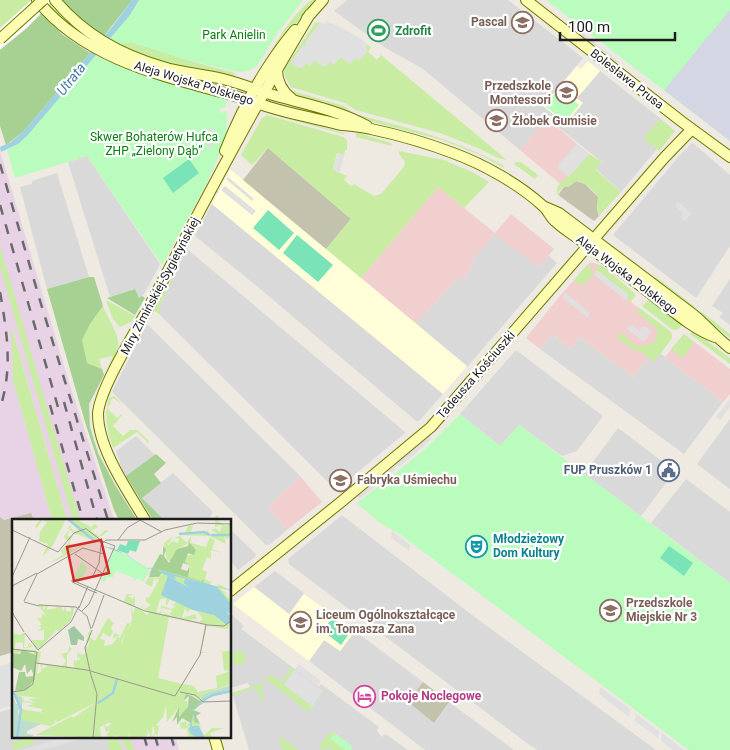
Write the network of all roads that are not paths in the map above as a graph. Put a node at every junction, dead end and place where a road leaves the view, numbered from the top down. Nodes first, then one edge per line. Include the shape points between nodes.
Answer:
1 (37, 0) edge
2 (43, 0) edge
3 (55, 0) edge
4 (323, 0) edge
5 (526, 0) edge
6 (310, 14) junction
7 (0, 39) edge
8 (93, 41) junction
9 (109, 51) junction
10 (277, 70) junction
11 (260, 90) junction
12 (253, 101) junction
13 (296, 101) junction
14 (370, 128) junction
15 (692, 129) junction
16 (730, 157) edge
17 (591, 243) junction
18 (730, 348) edge
19 (144, 519) edge
20 (231, 590) edge

1 - 8 street, Aleja Wojska Polskiego via 60,25
2 - 7 street, bridge
3 - 8 street, Aleja Wojska Polskiego
4 - 6 street, Miry Zimińskiej-Sygietyńskiej
5 - 15 street, Bolesława Prusa
6 - 10 street, Miry Zimińskiej-Sygietyńskiej
6 - 11 street, Miry Zimińskiej-Sygietyńskiej via 274,55
8 - 9 street, Aleja Wojska Polskiego
9 - 11 street, Aleja Wojska Polskiego
9 - 12 street, Aleja Wojska Polskiego via 179,80
10 - 11 street, Miry Zimińskiej-Sygietyńskiej
10 - 13 street via 282,88
11 - 12 street, Miry Zimińskiej-Sygietyńskiej
11 - 13 street, Aleja Wojska Polskiego
12 - 14 street, Aleja Wojska Polskiego via 351,127
12 - 19 street, Miry Zimińskiej-Sygietyńskiej via 214,184 100,402 99,428 103,440 118,474
13 - 14 street, Aleja Wojska Polskiego via 342,115
14 - 17 street, Aleja Wojska Polskiego via 474,161 502,176 544,207 554,220
15 - 16 street, Bolesława Prusa
15 - 17 street, Tadeusza Kościuszki
17 - 18 street, Aleja Wojska Polskiego via 689,323
17 - 20 street, Tadeusza Kościuszki via 431,427

